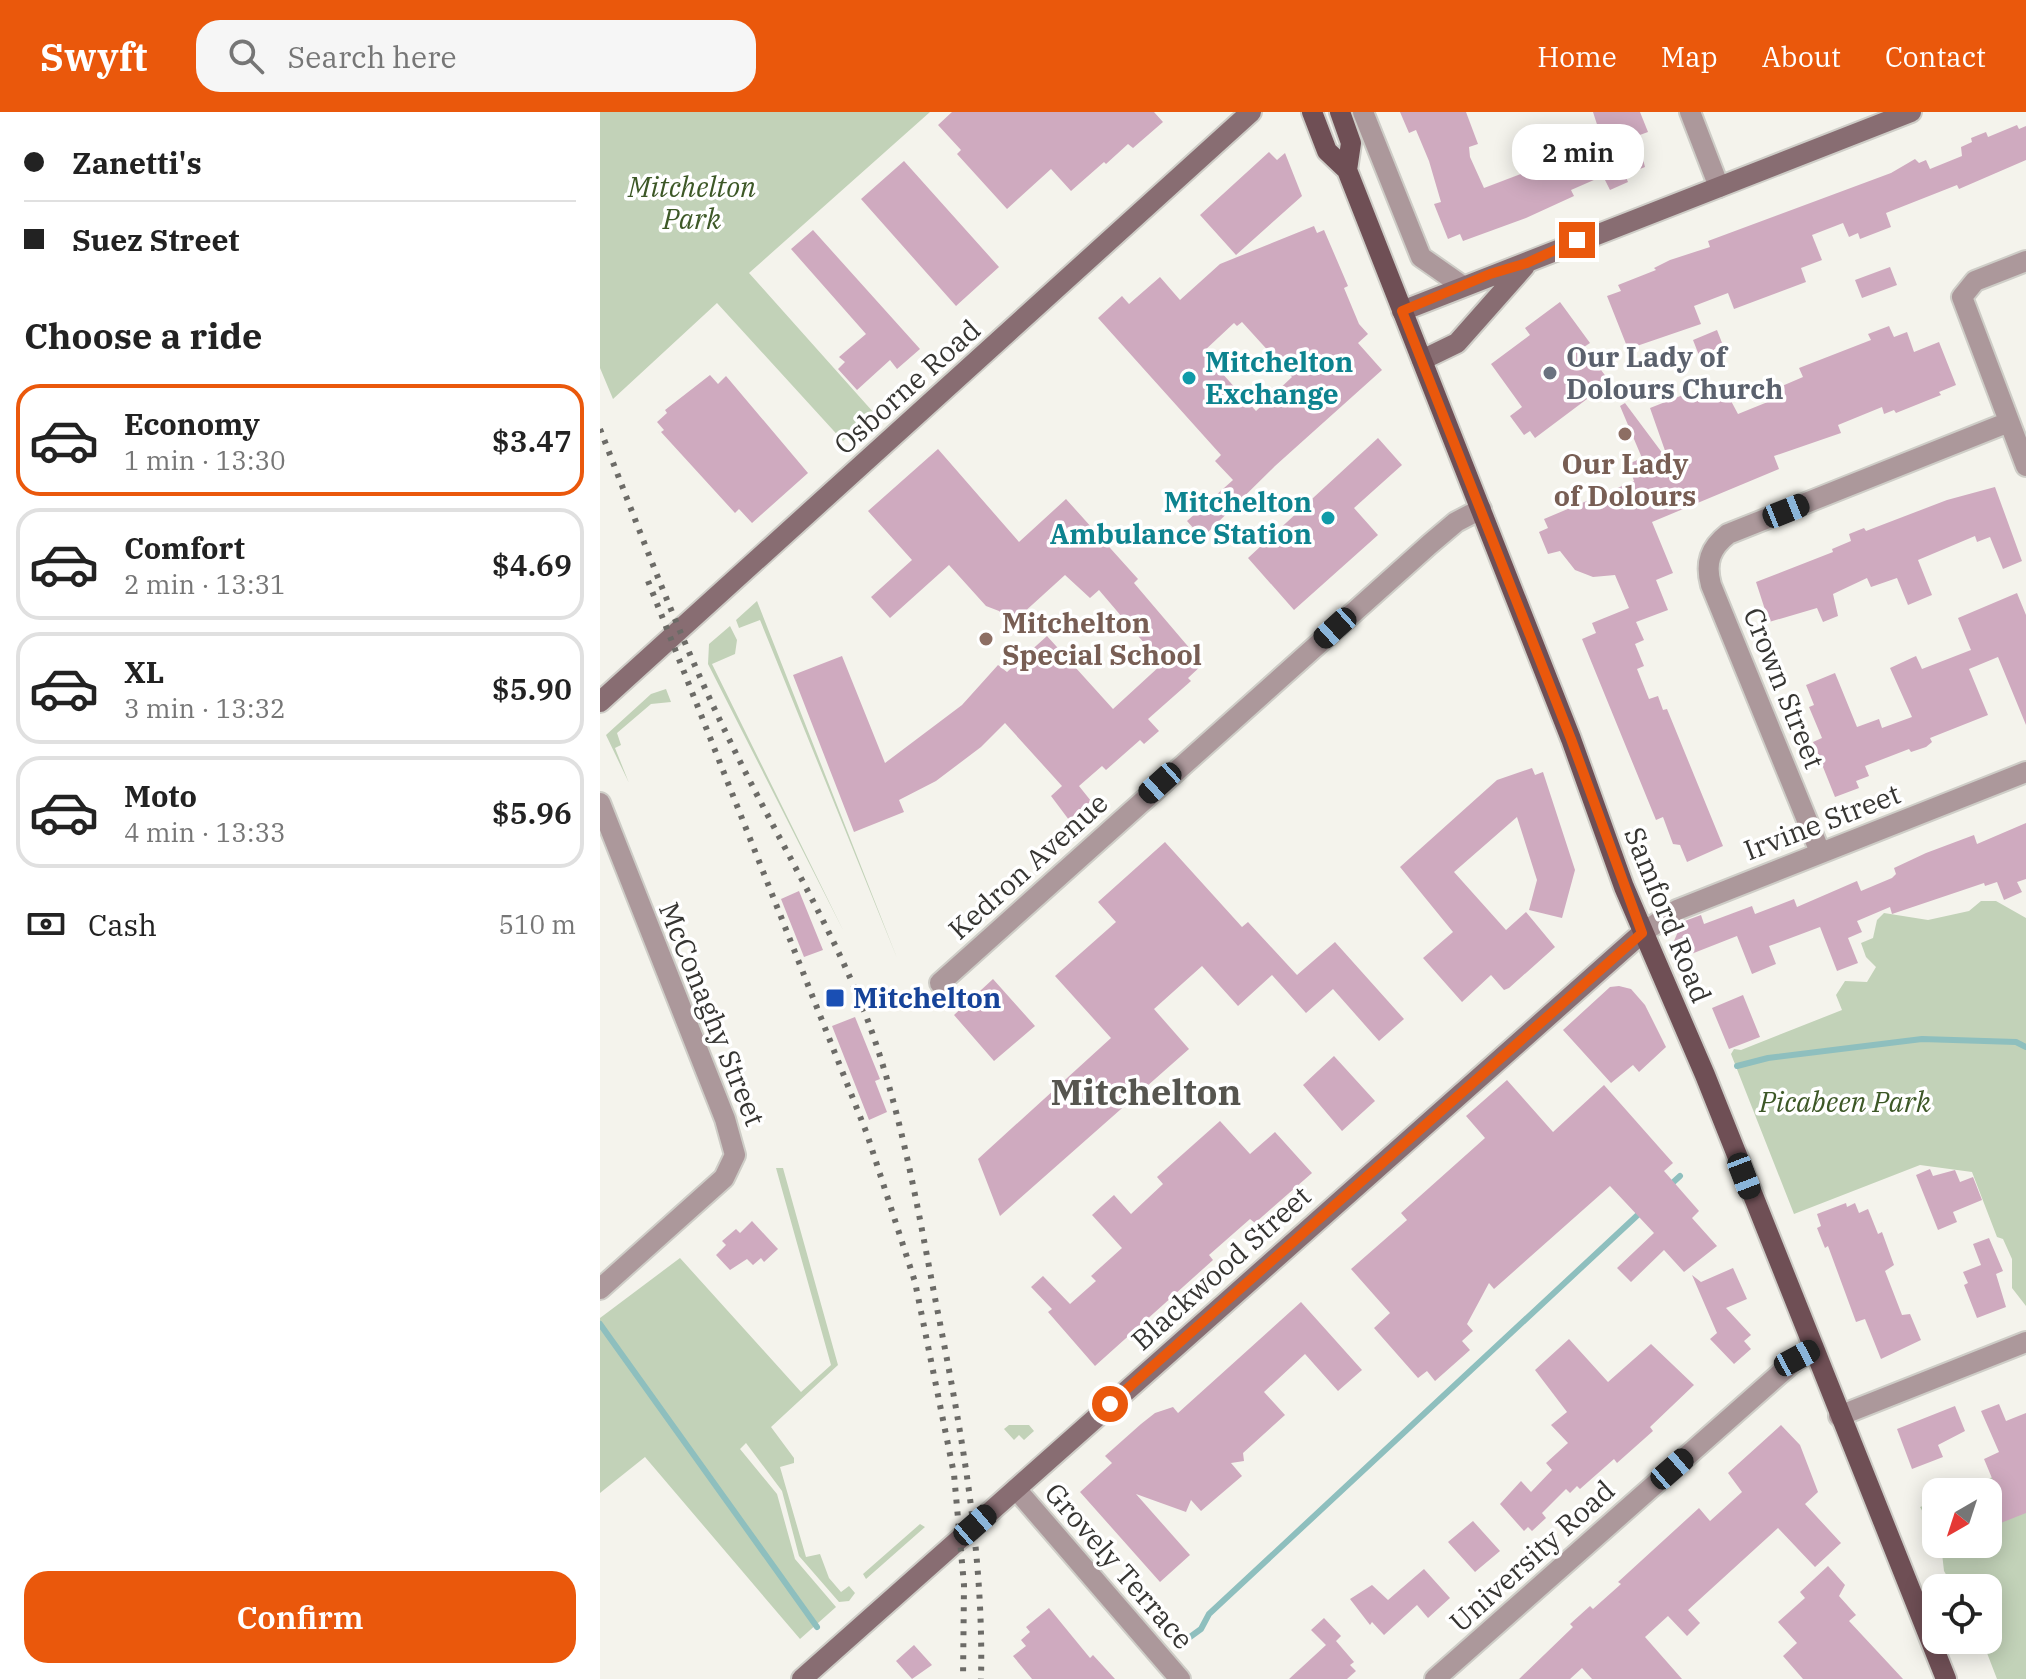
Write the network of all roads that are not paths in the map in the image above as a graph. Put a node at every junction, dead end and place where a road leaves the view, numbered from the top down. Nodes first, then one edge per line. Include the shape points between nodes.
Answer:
1 (1251, 112) edge
2 (1312, 112) edge
3 (1340, 112) edge
4 (1363, 112) edge
5 (1690, 112) edge
6 (1911, 112) edge
7 (1347, 170) junction
8 (1719, 187) junction
9 (2026, 261) edge
10 (1527, 263) junction
11 (1461, 285) junction
12 (1402, 311) junction
13 (1422, 360) junction
14 (2009, 422) junction
15 (2026, 466) edge
16 (1481, 509) junction
17 (600, 702) edge
18 (2026, 772) edge
19 (600, 803) edge
20 (1820, 852) junction
21 (1642, 933) junction
22 (940, 983) dead end
23 (600, 1289) edge
24 (2026, 1342) edge
25 (1812, 1350) junction
26 (1839, 1416) junction
27 (1016, 1489) junction
28 (802, 1679) edge
29 (1180, 1679) edge
30 (1435, 1679) edge
31 (1946, 1679) edge

1 - 17 street, Osborne Road
2 - 7 main road, Samford Road via 1327,151
3 - 7 main road, Samford Road via 1351,143
4 - 11 street via 1421,257
5 - 8 street
6 - 8 street
7 - 12 main road, Samford Road
8 - 10 street
9 - 14 street via 1975,281 1964,290 1962,304
10 - 11 street
10 - 13 street via 1457,343
11 - 12 street
12 - 13 main road, Samford Road
13 - 16 main road, Samford Road
14 - 15 street
14 - 20 street, Crown Street via 1728,534 1716,544 1707,567 1711,585
16 - 21 main road, Samford Road
16 - 22 street, Kedron Avenue via 1430,544
18 - 20 street, Irvine Street
19 - 23 street, McConaghy Street via 735,1155 724,1178
20 - 21 street, Irvine Street via 1677,910
21 - 25 main road, Samford Road via 1705,1075
21 - 27 street, Blackwood Street
24 - 26 street
25 - 26 main road, Samford Road
25 - 30 street, University Road
26 - 31 main road, Samford Road
27 - 28 street, Blackwood Street
27 - 29 street, Grovely Terrace

